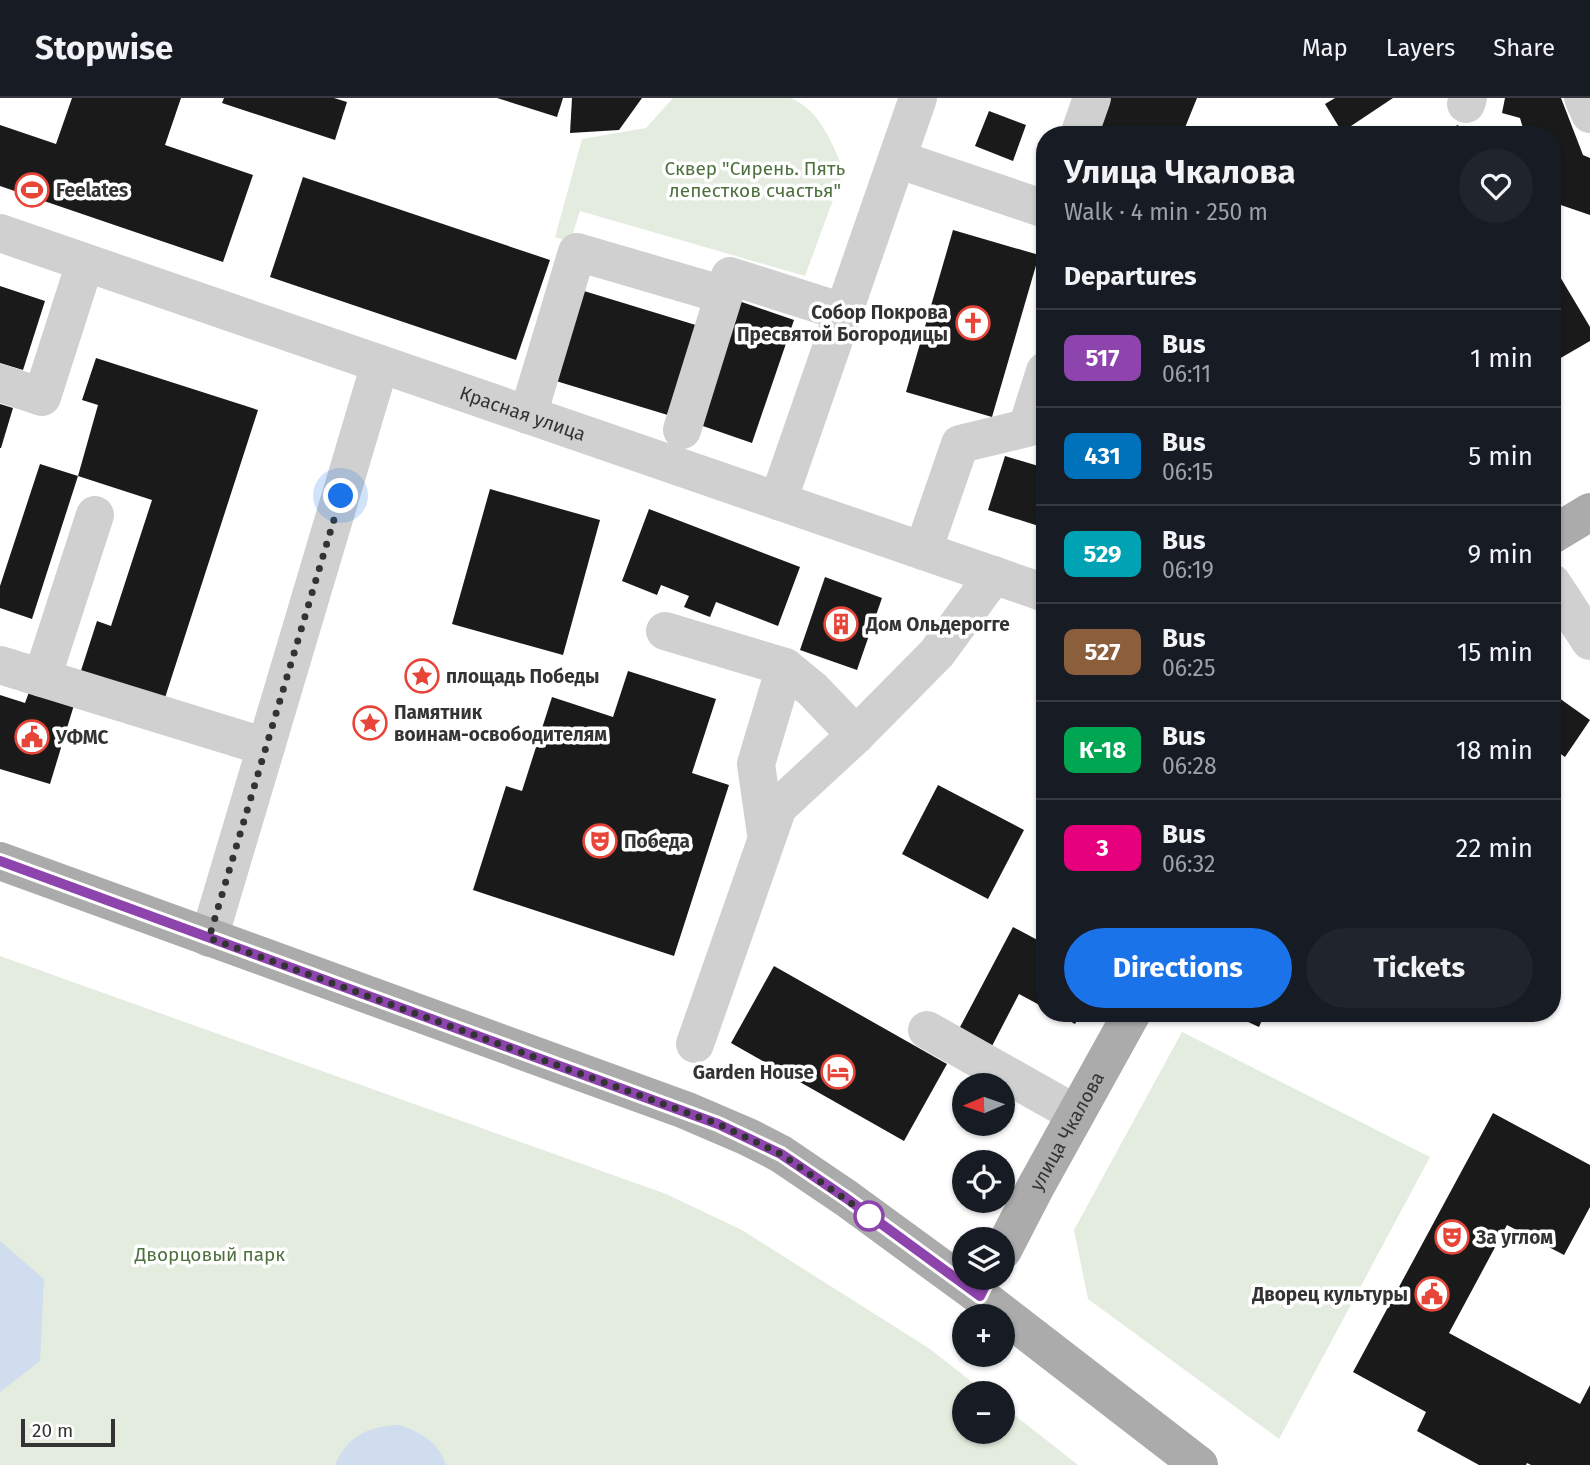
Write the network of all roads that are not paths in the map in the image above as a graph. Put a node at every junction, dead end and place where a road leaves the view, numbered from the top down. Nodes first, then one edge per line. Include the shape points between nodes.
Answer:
1 (918, 98) edge
2 (1092, 98) edge
3 (1583, 98) edge
4 (1590, 114) edge
5 (1082, 126) edge
6 (897, 159) junction
7 (1036, 206) edge
8 (0, 233) edge
9 (85, 263) junction
10 (724, 295) junction
11 (843, 312) junction
12 (380, 364) junction
13 (0, 383) edge
14 (1036, 400) edge
15 (528, 415) junction
16 (682, 430) dead end
17 (778, 501) junction
18 (1590, 512) edge
19 (95, 515) dead end
20 (1561, 530) edge
21 (923, 551) junction
22 (994, 575) junction
23 (1036, 590) edge
24 (1561, 597) edge
25 (665, 631) dead end
26 (1590, 641) edge
27 (0, 665) edge
28 (785, 667) junction
29 (42, 678) junction
30 (856, 735) junction
31 (266, 747) junction
32 (766, 834) junction
33 (0, 861) edge
34 (209, 938) junction
35 (1127, 1022) edge
36 (927, 1030) dead end
37 (695, 1044) dead end
38 (1076, 1114) junction
39 (1015, 1228) edge
40 (952, 1266) edge
41 (988, 1290) edge
42 (1199, 1465) edge

1 - 6 street
2 - 5 street
3 - 4 street
6 - 7 street
6 - 11 street
8 - 9 street, Красная улица
9 - 12 street, Красная улица
9 - 13 street via 42,397
10 - 11 street via 730,276
10 - 15 street via 577,252
10 - 16 street
11 - 17 street
12 - 15 street, Красная улица
12 - 31 street
14 - 21 street via 1027,428 960,444
15 - 17 street, Красная улица
17 - 21 street, Красная улица
18 - 20 main road
19 - 29 street
21 - 22 street, Красная улица
22 - 23 street, Красная улица
22 - 30 street via 937,653
24 - 26 street
25 - 28 street
27 - 29 street
28 - 30 street
28 - 32 street via 756,764
29 - 31 street
30 - 32 street via 778,807
31 - 34 street
32 - 37 street
33 - 34 main road
34 - 40 main road via 685,1110 748,1137
35 - 38 main road, улица Чкалова
36 - 38 street
38 - 39 main road, улица Чкалова
41 - 42 main road

